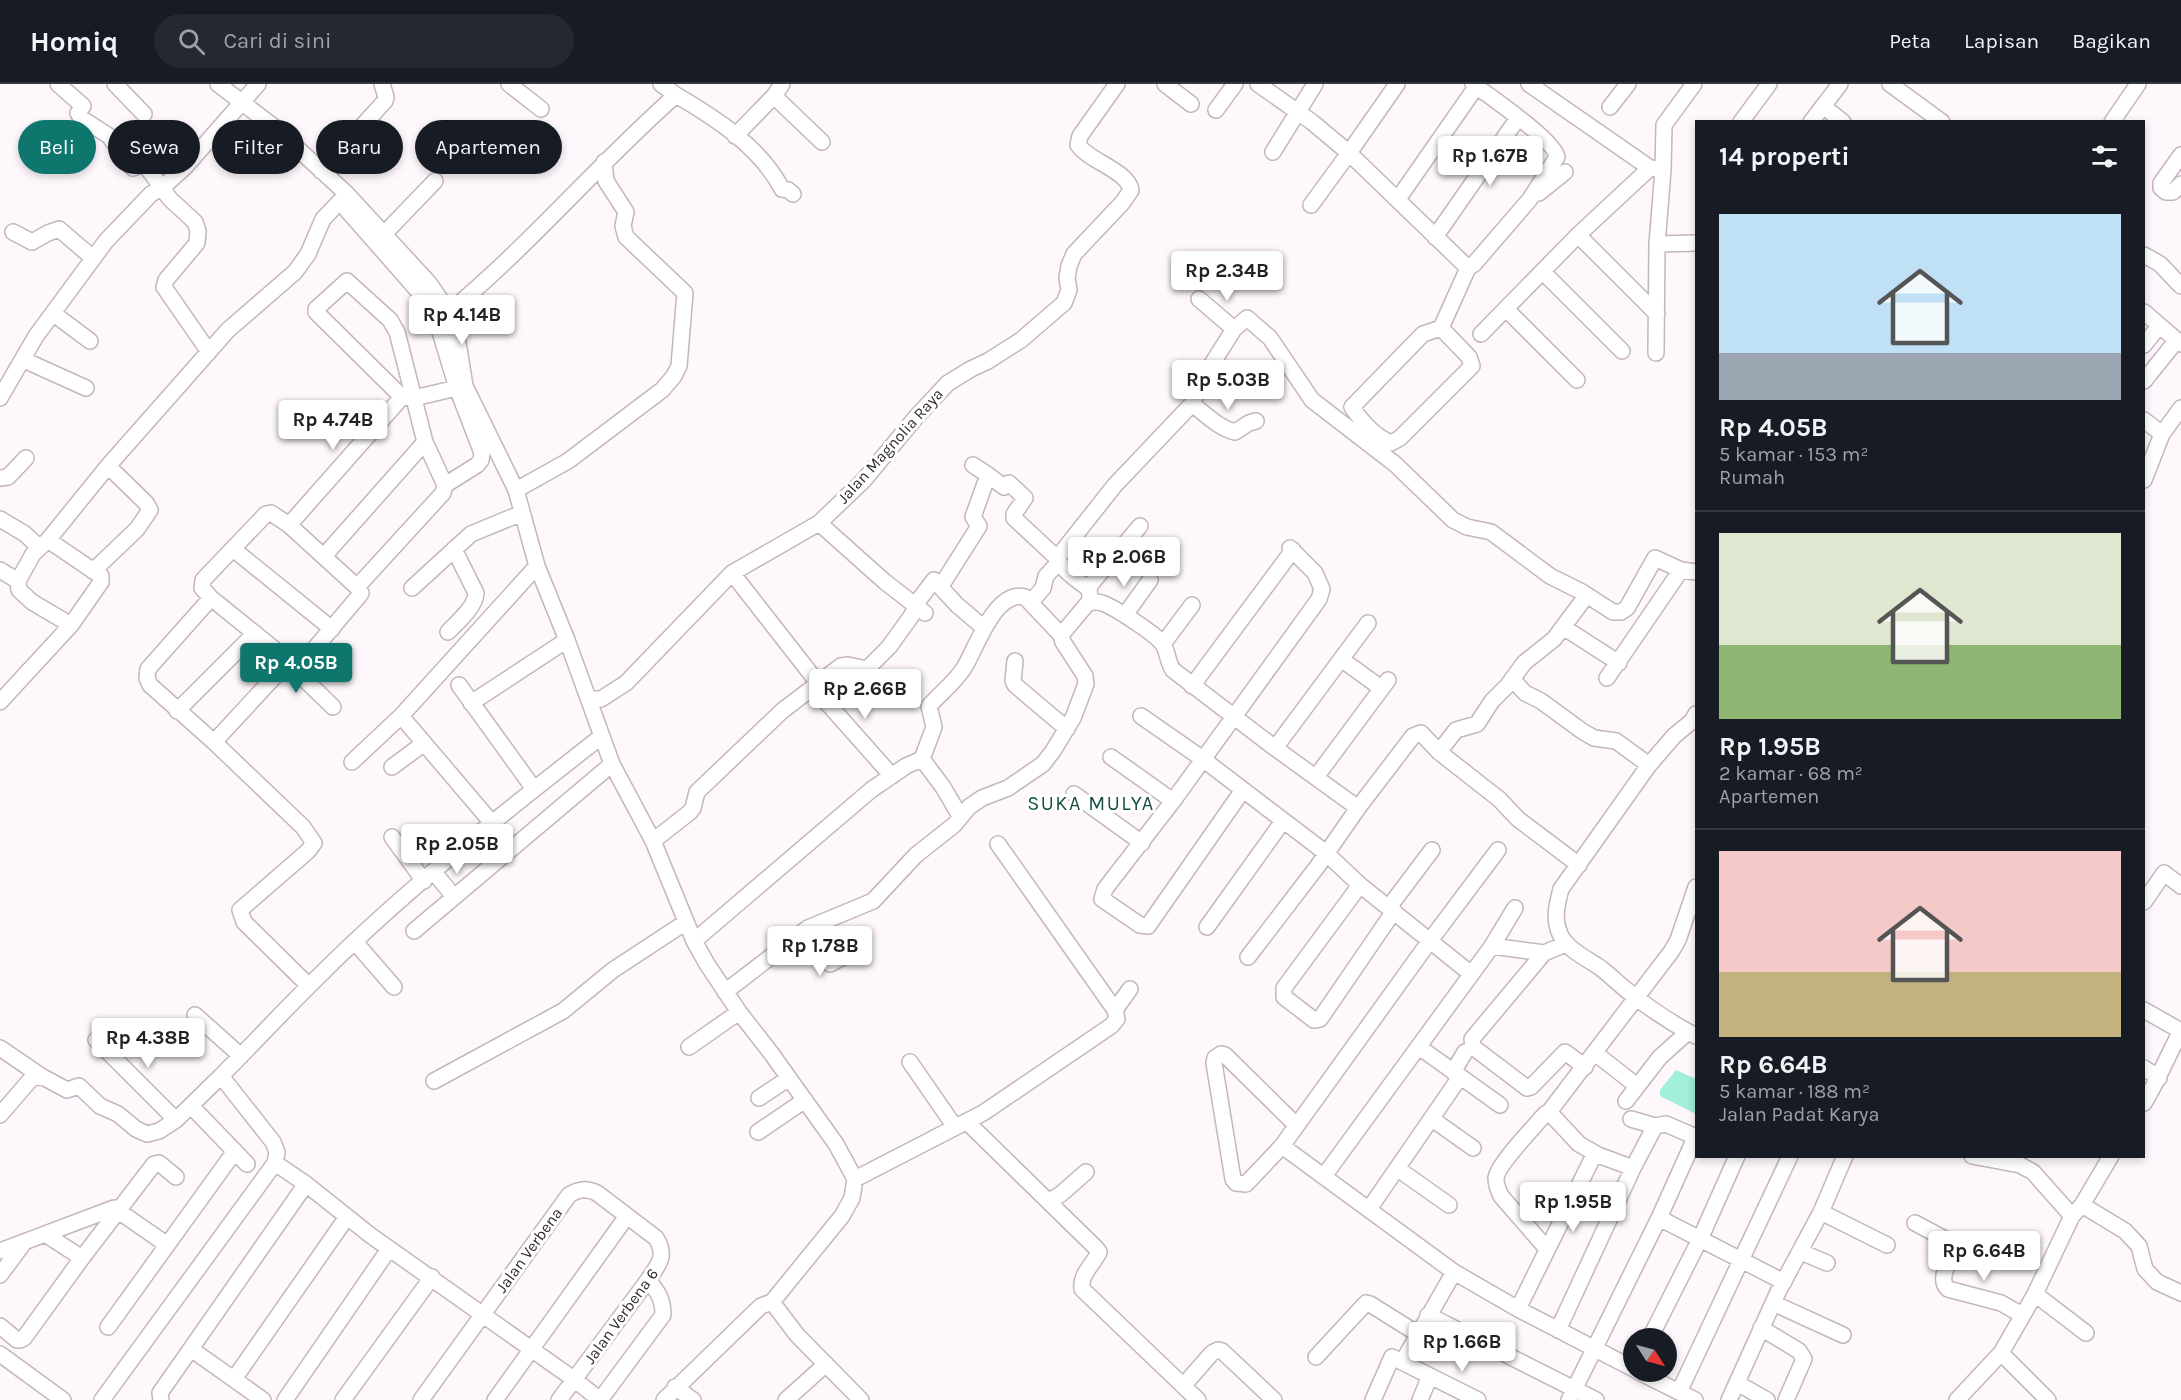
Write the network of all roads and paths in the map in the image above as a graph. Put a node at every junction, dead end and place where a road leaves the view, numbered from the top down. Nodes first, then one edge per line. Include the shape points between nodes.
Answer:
1 (58, 84) edge
2 (115, 84) edge
3 (218, 84) edge
4 (258, 84) edge
5 (381, 84) edge
6 (509, 84) edge
7 (662, 84) edge
8 (1117, 84) edge
9 (1235, 84) edge
10 (1258, 84) edge
11 (1315, 84) edge
12 (1397, 84) edge
13 (1529, 84) edge
14 (1694, 84) edge
15 (1768, 84) edge
16 (1840, 84) edge
17 (1890, 84) edge
18 (1474, 85) edge
19 (1625, 85) edge
20 (1172, 86) edge
21 (2131, 86) edge
22 (778, 90) edge
23 (676, 95) junction
24 (241, 103) junction
25 (1191, 104) dead end
26 (1823, 106) junction
27 (1610, 107) dead end
28 (541, 109) dead end
29 (1216, 110) dead end
30 (1296, 112) junction
31 (144, 114) dead end
32 (1518, 118) junction
33 (368, 120) edge
34 (1742, 120) edge
35 (1812, 120) edge
36 (1841, 120) edge
37 (1939, 120) edge
38 (2113, 120) edge
39 (735, 136) junction
40 (822, 142) dead end
41 (1274, 152) dead end
42 (1349, 153) junction
43 (2181, 155) edge
44 (604, 162) junction
45 (316, 166) edge
46 (1657, 169) junction
47 (1565, 172) dead end
48 (324, 174) edge
49 (435, 181) dead end
50 (2181, 184) edge
51 (162, 187) junction
52 (347, 194) junction
53 (793, 194) dead end
54 (1398, 199) junction
55 (1530, 199) junction
56 (1311, 205) dead end
57 (347, 210) dead end
58 (13, 232) dead end
59 (385, 233) junction
60 (1578, 235) junction
61 (1435, 237) junction
62 (1695, 243) edge
63 (1657, 244) junction
64 (2145, 256) edge
65 (93, 258) junction
66 (1468, 268) junction
67 (1543, 272) junction
68 (2181, 286) edge
69 (1199, 299) dead end
70 (1506, 309) junction
71 (450, 312) junction
72 (2145, 313) edge
73 (54, 314) junction
74 (1657, 314) junction
75 (2159, 326) junction
76 (1441, 328) junction
77 (1234, 329) junction
78 (1481, 334) dead end
79 (90, 341) dead end
80 (2179, 342) edge
81 (2145, 344) edge
82 (1622, 351) dead end
83 (208, 352) junction
84 (1656, 353) dead end
85 (24, 360) junction
86 (1577, 380) dead end
87 (2145, 380) edge
88 (461, 387) junction
89 (86, 388) dead end
90 (2, 389) edge
91 (408, 398) junction
92 (1192, 404) junction
93 (2181, 408) edge
94 (1256, 421) dead end
95 (2145, 421) edge
96 (2162, 434) junction
97 (425, 442) junction
98 (26, 458) dead end
99 (973, 465) dead end
100 (108, 466) junction
101 (988, 475) junction
102 (2145, 477) edge
103 (0, 478) edge
104 (445, 485) junction
105 (516, 490) junction
106 (522, 513) junction
107 (0, 519) edge
108 (819, 523) junction
109 (289, 525) junction
110 (1140, 526) dead end
111 (44, 543) junction
112 (233, 549) junction
113 (454, 549) junction
114 (324, 556) junction
115 (1058, 561) junction
116 (537, 566) junction
117 (0, 570) edge
118 (93, 571) junction
119 (1689, 571) edge
120 (732, 573) junction
121 (18, 580) junction
122 (1150, 580) dead end
123 (941, 586) junction
124 (357, 587) junction
125 (412, 588) dead end
126 (1090, 595) junction
127 (1587, 595) junction
128 (211, 598) junction
129 (1031, 602) junction
130 (1192, 605) dead end
131 (921, 609) junction
132 (1125, 615) junction
133 (1368, 623) dead end
134 (71, 625) junction
135 (1563, 627) junction
136 (984, 628) junction
137 (332, 629) junction
138 (448, 632) dead end
139 (255, 633) junction
140 (1061, 635) junction
141 (567, 640) junction
142 (1164, 644) junction
143 (1341, 658) junction
144 (1015, 661) dead end
145 (1619, 663) junction
146 (293, 664) junction
147 (1607, 678) dead end
148 (1512, 679) junction
149 (459, 685) dead end
150 (815, 685) junction
151 (1192, 686) junction
152 (589, 699) junction
153 (0, 702) edge
154 (471, 703) junction
155 (333, 707) dead end
156 (177, 711) junction
157 (1695, 715) edge
158 (401, 716) junction
159 (1141, 716) dead end
160 (1233, 716) junction
161 (1067, 729) junction
162 (603, 736) junction
163 (214, 742) junction
164 (423, 744) junction
165 (1275, 748) junction
166 (1438, 752) junction
167 (1111, 757) dead end
168 (922, 759) junction
169 (1204, 760) junction
170 (352, 762) dead end
171 (612, 764) junction
172 (1649, 765) junction
173 (392, 767) dead end
174 (892, 776) junction
175 (1316, 777) junction
176 (534, 789) junction
177 (1243, 790) junction
178 (1074, 794) dead end
179 (1173, 801) junction
180 (1358, 808) junction
181 (960, 816) junction
182 (1283, 821) junction
183 (492, 823) junction
184 (392, 837) dead end
185 (653, 841) junction
186 (1142, 843) junction
187 (998, 844) dead end
188 (1432, 850) dead end
189 (1498, 850) dead end
190 (1326, 853) junction
191 (1579, 865) junction
192 (429, 876) junction
193 (1360, 885) junction
194 (2181, 886) edge
195 (1695, 890) edge
196 (454, 897) junction
197 (2145, 901) edge
198 (1515, 908) dead end
199 (1392, 909) junction
200 (686, 922) junction
201 (1207, 927) dead end
202 (808, 928) junction
203 (414, 931) dead end
204 (694, 941) junction
205 (355, 942) junction
206 (1429, 942) junction
207 (1566, 944) junction
208 (1492, 946) junction
209 (856, 950) dead end
210 (1544, 953) junction
211 (1248, 957) dead end
212 (1470, 973) junction
213 (309, 986) junction
214 (394, 987) dead end
215 (1130, 989) dead end
216 (725, 992) junction
217 (1635, 997) junction
218 (1115, 1010) junction
219 (2145, 1011) edge
220 (739, 1012) junction
221 (195, 1015) dead end
222 (2181, 1031) edge
223 (1692, 1034) edge
224 (96, 1040) dead end
225 (689, 1047) dead end
226 (1419, 1047) junction
227 (0, 1049) edge
228 (1465, 1052) dead end
229 (1595, 1053) junction
230 (241, 1056) junction
231 (910, 1062) dead end
232 (1585, 1067) junction
233 (2145, 1069) edge
234 (1456, 1074) junction
235 (41, 1076) junction
236 (221, 1076) junction
237 (789, 1078) junction
238 (2159, 1078) junction
239 (434, 1081) dead end
240 (1637, 1086) junction
241 (759, 1098) dead end
242 (805, 1100) junction
243 (1626, 1101) dead end
244 (2145, 1101) edge
245 (1500, 1105) dead end
246 (192, 1107) junction
247 (1549, 1112) junction
248 (0, 1115) edge
249 (1431, 1119) junction
250 (1631, 1119) dead end
251 (176, 1120) junction
252 (961, 1124) junction
253 (1296, 1125) junction
254 (1655, 1126) junction
255 (758, 1132) dead end
256 (1695, 1136) edge
257 (1695, 1138) edge
258 (1282, 1146) junction
259 (1473, 1148) dead end
260 (234, 1151) junction
261 (1598, 1155) junction
262 (1736, 1158) edge
263 (1789, 1158) edge
264 (1844, 1158) edge
265 (1981, 1158) edge
266 (2110, 1158) edge
267 (2020, 1161) edge
268 (275, 1162) junction
269 (247, 1164) dead end
270 (1633, 1168) junction
271 (1398, 1169) junction
272 (1086, 1172) dead end
273 (1324, 1176) junction
274 (176, 1177) dead end
275 (855, 1179) junction
276 (306, 1184) junction
277 (578, 1190) joint
278 (1049, 1202) junction
279 (1449, 1204) dead end
280 (1369, 1209) junction
281 (2077, 1210) junction
282 (119, 1212) junction
283 (1821, 1212) junction
284 (347, 1216) junction
285 (627, 1216) junction
286 (1659, 1218) junction
287 (1915, 1223) dead end
288 (45, 1234) junction
289 (1701, 1237) junction
290 (23, 1244) junction
291 (166, 1245) junction
292 (1887, 1245) dead end
293 (389, 1249) junction
294 (1547, 1249) junction
295 (0, 1251) edge
296 (1801, 1252) junction
297 (82, 1258) junction
298 (1741, 1259) junction
299 (1827, 1263) dead end
300 (1454, 1272) junction
301 (0, 1275) edge
302 (432, 1277) junction
303 (648, 1280) junction
304 (1784, 1282) junction
305 (2181, 1293) edge
306 (2035, 1294) junction
307 (771, 1302) junction
308 (1773, 1303) junction
309 (1518, 1309) junction
310 (482, 1314) junction
311 (1428, 1315) junction
312 (2022, 1315) junction
313 (0, 1326) edge
314 (108, 1328) dead end
315 (1655, 1328) edge
316 (1761, 1328) junction
317 (1558, 1330) junction
318 (2086, 1333) dead end
319 (1418, 1334) junction
320 (1843, 1335) dead end
321 (191, 1349) junction
322 (532, 1350) junction
323 (1595, 1350) junction
324 (2001, 1353) junction
325 (0, 1354) edge
326 (1316, 1356) dead end
327 (1403, 1361) junction
328 (826, 1364) junction
329 (1623, 1364) edge
330 (1430, 1376) junction
331 (234, 1379) junction
332 (575, 1380) junction
333 (1659, 1382) edge
334 (1737, 1383) junction
335 (1183, 1386) junction
336 (675, 1387) junction
337 (1679, 1392) junction
338 (1572, 1395) edge
339 (2045, 1399) edge
340 (63, 1400) edge
341 (102, 1400) edge
342 (161, 1400) edge
343 (263, 1400) edge
344 (285, 1400) edge
345 (343, 1400) edge
346 (421, 1400) edge
347 (495, 1400) edge
348 (559, 1400) edge
349 (600, 1400) edge
350 (664, 1400) edge
351 (693, 1400) edge
352 (786, 1400) edge
353 (861, 1400) edge
354 (1198, 1400) edge
355 (1274, 1400) edge
356 (1373, 1400) edge
357 (1420, 1400) edge
358 (1478, 1400) edge
359 (1596, 1400) edge
360 (1695, 1400) edge
361 (1728, 1400) edge
362 (1767, 1400) edge
363 (1786, 1400) edge
364 (1958, 1400) edge

1 - 51 street via 83,106 78,114 81,118 109,136 134,168 146,166
2 - 31 street
3 - 24 street
4 - 24 street
5 - 33 street via 385,101
6 - 28 street
7 - 23 street
8 - 108 street, Jalan Magnolia Raya via 1078,144 1127,181 1131,190 1074,254 1064,303 1021,339 948,383 864,480
9 - 29 street
10 - 30 street
11 - 30 street
12 - 42 street
13 - 46 street
14 - 46 street via 1664,125
15 - 34 street
16 - 26 street
17 - 37 street
18 - 32 street
18 - 54 street
19 - 27 street
20 - 25 street
21 - 38 street
22 - 39 street
22 - 40 street via 796,118
23 - 39 street
23 - 44 street
24 - 45 street
24 - 51 street via 185,167
26 - 35 street
26 - 36 street
30 - 41 street
30 - 42 street
32 - 55 street via 1557,152
32 - 61 street
39 - 53 street via 754,150 782,189
42 - 54 street
42 - 56 street
43 - 50 street via 2161,188 2173,192
44 - 71 street
44 - 105 street via 606,181 626,212 626,237 685,293 679,366 662,390 568,461
46 - 60 street
46 - 63 street
47 - 55 street
48 - 52 street
49 - 59 street
51 - 65 street via 151,194
51 - 83 street via 195,222 198,231 197,243 164,287
52 - 59 street
52 - 83 street via 323,219 308,254 295,272
54 - 61 street
55 - 66 street
57 - 88 street via 426,300
58 - 65 street via 32,242 59,229
59 - 71 street
60 - 67 street
60 - 74 street
61 - 66 street
62 - 63 street
63 - 74 street
64 - 68 street via 2160,264
65 - 73 street
66 - 76 street
67 - 70 street
67 - 82 street
69 - 77 street
70 - 78 street
70 - 86 street
71 - 88 street via 456,330
72 - 75 street
73 - 79 street
73 - 85 street via 36,336
74 - 84 street
75 - 80 street
75 - 81 street
76 - 76 street via 1469,357 1472,366 1400,438 1391,443 1383,440 1352,407 1423,334
77 - 92 street
77 - 127 street via 1250,319 1270,338 1312,400 1395,464 1453,520 1491,532 1550,576
80 - 87 street
83 - 100 street
85 - 89 street
85 - 90 street
88 - 91 street
88 - 104 street via 481,460
88 - 105 street
91 - 91 street via 394,326 350,282 344,282 316,312
91 - 97 street
91 - 109 street
92 - 94 street via 1231,431
92 - 115 street via 1115,485
93 - 96 street
95 - 96 street
96 - 102 street
97 - 104 street
97 - 114 street
98 - 103 street via 9,477
99 - 101 street
100 - 111 street
100 - 118 street via 150,510 137,529
101 - 115 street via 1004,487 1009,483 1025,498 1014,518
101 - 123 street via 973,517 978,526
104 - 124 street via 443,493
105 - 106 street
106 - 113 street via 471,534
106 - 116 street
107 - 111 street
108 - 120 street, Jalan Magnolia Raya
108 - 131 street
109 - 112 street via 269,513
109 - 114 street
110 - 126 street via 1106,565
111 - 118 street
111 - 121 street
112 - 128 street via 203,580 202,588
112 - 137 street
113 - 125 street
113 - 138 street via 476,600
114 - 124 street
115 - 126 street
115 - 129 street
116 - 141 street
116 - 158 street
117 - 121 street
118 - 134 street via 101,576 101,582
119 - 127 street via 1655,558 1621,612 1613,612
119 - 145 street
120 - 150 street
120 - 152 street, Jalan Magnolia Raya via 626,683 601,699
121 - 134 street via 19,590 32,602
122 - 132 street
123 - 131 street via 935,580 931,582
123 - 136 street
124 - 137 street via 361,594
126 - 132 street
126 - 140 street via 1088,603
127 - 135 street
128 - 139 street
128 - 156 street via 148,669 150,685
129 - 136 street via 1020,596 1013,598 995,612
129 - 140 street
130 - 142 street
131 - 150 street via 869,668 841,666
132 - 142 street
133 - 143 street
134 - 153 street
135 - 145 street
135 - 148 street
136 - 168 street via 963,670 929,706 934,727
137 - 146 street
139 - 146 street
139 - 156 street
140 - 161 street via 1086,680
141 - 152 street
141 - 154 street
142 - 151 street via 1169,665
143 - 165 street
143 - 175 street via 1384,684
144 - 161 street via 1015,685
145 - 147 street
146 - 155 street
146 - 163 street
148 - 166 street via 1477,724 1456,730
148 - 172 street via 1525,693 1594,738 1616,741
149 - 154 street
150 - 174 street
150 - 185 street via 697,792 690,812
151 - 160 street
151 - 160 street via 1291,549 1315,573 1322,594
152 - 162 street
154 - 176 street
156 - 163 street
157 - 172 street
158 - 164 street
158 - 170 street
159 - 169 street
160 - 165 street
160 - 169 street
161 - 181 street via 1043,764 1008,788 982,798
162 - 171 street
162 - 176 street
163 - 213 street via 303,827 314,843 240,910 244,922
164 - 173 street
164 - 183 street
165 - 175 street
166 - 180 street via 1417,733
166 - 191 street
167 - 179 street
168 - 174 street
168 - 181 street
169 - 177 street
169 - 179 street
171 - 185 street
171 - 196 street
172 - 191 street
174 - 204 street
175 - 180 street
176 - 183 street
177 - 182 street
177 - 186 street via 1146,927 1102,896
178 - 186 street
179 - 186 street
180 - 190 street
181 - 202 street via 873,901
182 - 190 street
182 - 201 street
183 - 192 street
184 - 192 street
185 - 200 street
187 - 218 street
188 - 199 street
189 - 206 street
190 - 193 street
190 - 211 street
191 - 207 street via 1561,889 1556,908 1556,924
192 - 196 street
192 - 205 street
193 - 199 street
193 - 199 street via 1284,988 1284,997 1314,1020 1320,1018
194 - 197 street via 2164,873
195 - 217 street via 1671,952
196 - 203 street
198 - 208 street
199 - 206 street
200 - 204 street
200 - 239 street via 613,970 563,1011
202 - 209 street via 830,964
202 - 216 street
204 - 216 street
205 - 213 street
205 - 214 street
206 - 212 street
206 - 253 street
207 - 210 street
207 - 217 street
208 - 210 street
208 - 212 street
210 - 232 street via 1471,1043 1527,1088 1566,1052
212 - 226 street
213 - 230 street
215 - 218 street
216 - 220 street
217 - 223 street
217 - 229 street
218 - 252 street via 1117,1019 1111,1026
219 - 222 street
220 - 225 street
220 - 237 street
221 - 230 street
222 - 238 street
223 - 240 street via 1660,1057
224 - 251 street
226 - 234 street
226 - 273 street
227 - 235 street
228 - 234 street
229 - 232 street
229 - 240 street
230 - 236 street
231 - 252 street
232 - 247 street
233 - 238 street
234 - 245 street
234 - 249 street
235 - 248 street via 31,1079
235 - 251 street via 67,1090 79,1086 100,1106 147,1134
236 - 246 street
236 - 268 street via 273,1142
237 - 241 street
237 - 242 street
238 - 244 street
240 - 243 street
242 - 255 street
242 - 275 street
246 - 251 street
246 - 260 street
247 - 261 street via 1580,1144
247 - 294 street via 1502,1164 1496,1180 1501,1197
249 - 259 street
249 - 271 street
250 - 254 street
252 - 275 street
252 - 278 street
253 - 258 street
253 - 258 street via 1225,1055 1217,1056 1214,1063 1233,1179 1240,1184 1249,1182
254 - 256 street via 1666,1124
254 - 270 street
257 - 286 street
258 - 273 street
260 - 269 street
260 - 291 street
261 - 270 street
261 - 294 street via 1591,1160
262 - 289 street
263 - 298 street
264 - 283 street
265 - 267 street
266 - 281 street
267 - 281 street
268 - 276 street
268 - 341 street
270 - 317 street
271 - 279 street
271 - 280 street
272 - 278 street
273 - 280 street
274 - 282 street via 159,1163 154,1164
275 - 307 street via 852,1198 842,1216
276 - 284 street
276 - 321 street
277 - 285 street, Jalan Verbena 6 via 597,1193
277 - 310 street, Jalan Verbena via 569,1195
278 - 335 street via 1099,1252 1086,1271 1082,1289
280 - 300 street
281 - 305 street via 2125,1231 2139,1246 2145,1269 2157,1282
281 - 306 street
282 - 288 street via 114,1208
282 - 291 street
282 - 297 street
283 - 292 street
283 - 296 street
284 - 293 street
284 - 331 street
285 - 303 street, Jalan Verbena 6 via 656,1238 661,1247 660,1263
285 - 322 street
286 - 289 street
286 - 323 street
287 - 312 street via 1958,1246 1942,1278 1948,1289 2001,1303
288 - 290 street
288 - 297 street
289 - 298 street
289 - 315 street
290 - 295 street
290 - 301 street
291 - 314 street
293 - 302 street
293 - 344 street
294 - 309 street
296 - 299 street
296 - 304 street
297 - 313 street via 24,1338 17,1340
298 - 304 street
298 - 337 street
300 - 309 street
300 - 311 street
302 - 310 street
302 - 345 street
303 - 332 street, Jalan Verbena 6
303 - 349 street via 663,1302 663,1315
304 - 308 street
306 - 312 street
306 - 318 street
307 - 328 street
307 - 336 street via 761,1306
308 - 316 street
308 - 320 street
309 - 317 street
310 - 322 street
310 - 346 street, Jalan Verbena
311 - 319 street
311 - 338 street
312 - 324 street
316 - 334 street
316 - 363 street via 1804,1359
317 - 323 street
319 - 326 street via 1366,1303
319 - 327 street
321 - 331 street
321 - 342 street via 160,1393
322 - 332 street
322 - 347 street
323 - 329 street
323 - 338 street
324 - 339 street
324 - 364 street
325 - 340 street
327 - 330 street
327 - 356 street via 1392,1357
328 - 352 street
328 - 353 street
330 - 357 street
330 - 358 street
331 - 343 street
332 - 348 street, Jalan Verbena 6
332 - 349 street
333 - 337 street
334 - 361 street
334 - 362 street
335 - 354 street
335 - 355 street via 1218,1350
336 - 350 street
336 - 351 street
337 - 360 street
338 - 359 street

